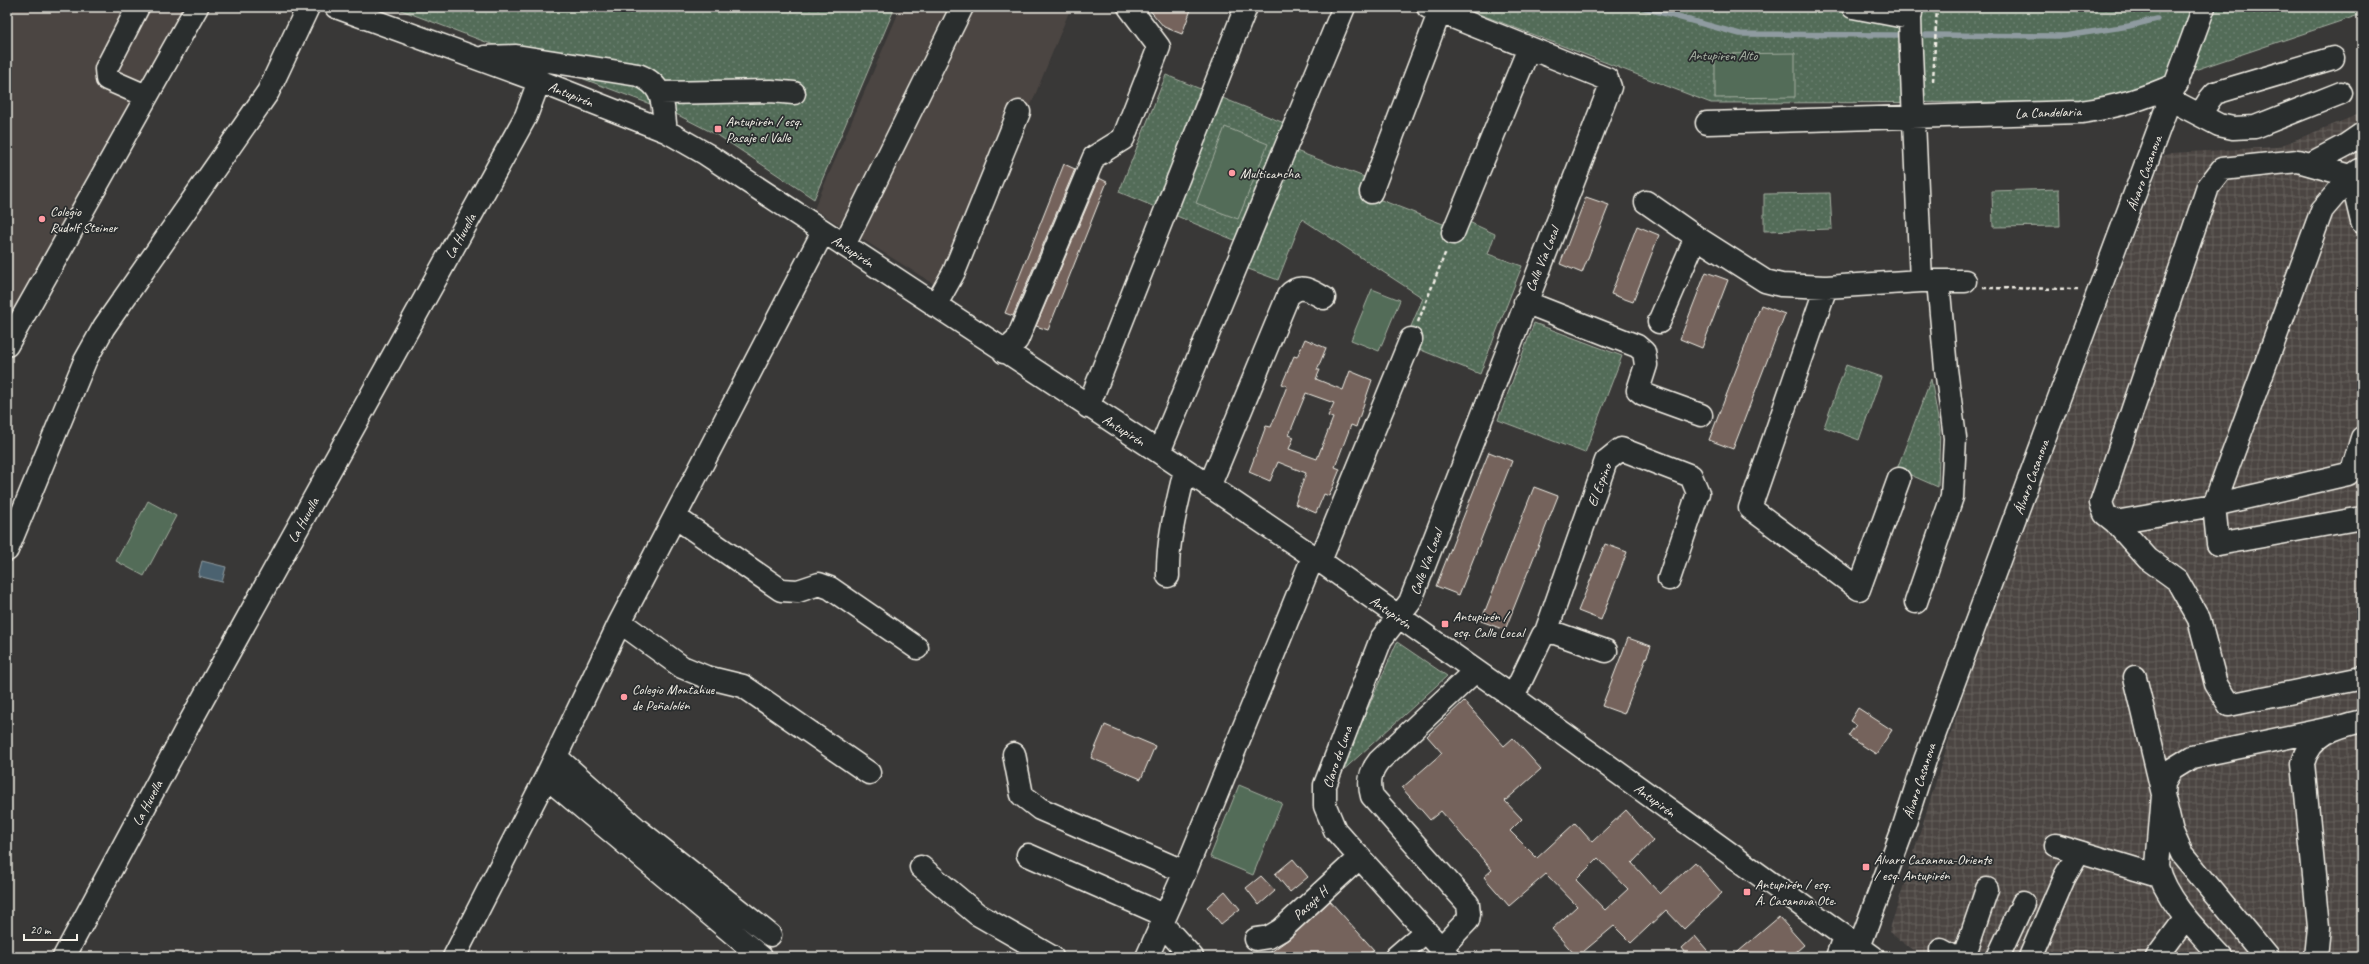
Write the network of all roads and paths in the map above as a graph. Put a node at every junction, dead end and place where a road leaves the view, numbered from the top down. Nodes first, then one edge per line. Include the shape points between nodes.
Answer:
1 (138, 7) edge
2 (197, 7) edge
3 (308, 7) edge
4 (336, 7) edge
5 (962, 7) edge
6 (1129, 7) edge
7 (1246, 7) edge
8 (1344, 7) edge
9 (1853, 7) edge
10 (1937, 7) edge
11 (2204, 7) edge
12 (1434, 9) edge
13 (1911, 13) edge
14 (1529, 48) junction
15 (474, 57) junction
16 (2333, 58) dead end
17 (539, 81) junction
18 (1933, 86) dead end
19 (794, 92) dead end
20 (2174, 92) junction
21 (661, 93) junction
22 (2341, 93) dead end
23 (146, 96) junction
24 (1019, 112) dead end
25 (2200, 115) junction
26 (1914, 117) junction
27 (1707, 123) dead end
28 (666, 131) junction
29 (2362, 134) edge
30 (2310, 164) junction
31 (2357, 172) edge
32 (1371, 192) dead end
33 (1646, 202) dead end
34 (2362, 222) edge
35 (823, 232) junction
36 (1453, 233) joint
37 (1696, 237) junction
38 (844, 246) junction
39 (1930, 281) junction
40 (1965, 281) joint
41 (1826, 287) junction
42 (2100, 290) junction
43 (1324, 298) dead end
44 (1525, 302) junction
45 (935, 306) junction
46 (1659, 322) dead end
47 (1411, 339) joint
48 (7, 345) edge
49 (1004, 352) junction
50 (1088, 407) junction
51 (1701, 416) dead end
52 (2362, 438) edge
53 (1159, 452) junction
54 (1185, 470) junction
55 (1899, 479) dead end
56 (1209, 487) junction
57 (2214, 505) junction
58 (675, 516) junction
59 (2362, 518) edge
60 (2115, 522) junction
61 (7, 550) edge
62 (1316, 559) junction
63 (1168, 576) dead end
64 (1669, 579) dead end
65 (1916, 602) dead end
66 (1399, 618) junction
67 (620, 622) junction
68 (1546, 632) junction
69 (917, 648) dead end
70 (1606, 651) dead end
71 (1475, 671) junction
72 (2135, 678) dead end
73 (2362, 678) edge
74 (1513, 697) junction
75 (2362, 721) edge
76 (2336, 727) junction
77 (1014, 754) dead end
78 (556, 757) junction
79 (869, 773) dead end
80 (546, 776) junction
81 (2162, 794) junction
82 (2056, 845) dead end
83 (2079, 852) junction
84 (1028, 855) dead end
85 (1360, 857) junction
86 (921, 867) dead end
87 (1185, 872) junction
88 (2159, 876) junction
89 (1988, 889) dead end
90 (2023, 903) dead end
91 (2186, 918) junction
92 (1163, 919) junction
93 (470, 926) junction
94 (1426, 931) junction
95 (770, 935) dead end
96 (1256, 939) dead end
97 (1859, 947) edge
98 (1445, 952) edge
99 (64, 957) edge
100 (454, 957) edge
101 (473, 957) edge
102 (761, 957) edge
103 (1052, 957) edge
104 (1147, 957) edge
105 (1192, 957) edge
106 (1396, 957) edge
107 (1837, 957) edge
108 (1964, 957) edge
109 (1998, 957) edge
110 (2030, 957) edge
111 (2157, 957) edge
112 (2221, 957) edge
113 (2266, 957) edge
114 (2316, 957) edge

1 - 23 street via 105,74 107,79
2 - 23 street
3 - 61 street via 268,92 104,327 85,361
4 - 15 street, Antupirén
5 - 38 street
6 - 49 street via 1159,47 1123,139 1094,157 1018,340
7 - 50 street
8 - 53 street
9 - 13 street
10 - 18 path
11 - 20 street, Álvaro Casanova
12 - 14 street, Calle Vía Local
12 - 32 street
13 - 26 street
14 - 36 street
14 - 44 street, Calle Vía Local via 1607,79 1610,87
15 - 17 street, Antupirén
15 - 21 street via 516,56 638,75 652,80
16 - 25 street via 2216,93
17 - 28 street, Antupirén
17 - 99 street, La Huuella via 526,116 193,717
19 - 21 street via 771,90
20 - 25 street
20 - 26 street, La Candelaria via 2112,108 2081,112
20 - 42 street, Álvaro Casanova
21 - 28 street
22 - 25 street via 2255,127 2233,128 2219,125
23 - 48 street
24 - 45 street via 954,272
26 - 27 street, La Candelaria
26 - 39 street
28 - 35 street, Antupirén via 706,154
29 - 30 street
30 - 31 street
30 - 60 street via 2298,161 2222,169 2208,186 2101,503 2105,514
31 - 34 street
31 - 57 street via 2322,210
33 - 37 street
35 - 38 street, Antupirén
35 - 58 street
36 - 47 path
37 - 41 street via 1765,281 1781,285
37 - 46 street
38 - 45 street, Antupirén
39 - 40 street
39 - 41 street
39 - 65 street via 1955,438 1952,497
40 - 42 path via 1975,288
41 - 55 street via 1750,508 1859,588
42 - 97 street, Álvaro Casanova via 1925,760 1902,832
43 - 56 street via 1299,287 1288,296
44 - 51 street via 1637,346 1644,352 1646,359 1638,390
44 - 66 street, Calle Vía Local via 1410,602
45 - 49 street, Antupirén
47 - 62 street
49 - 50 street, Antupirén
50 - 53 street, Antupirén
52 - 57 street via 2353,468 2348,474
53 - 54 street, Antupirén
54 - 56 street, Antupirén
54 - 63 street via 1174,518
56 - 62 street, Antupirén
57 - 59 street via 2218,544
57 - 60 street
58 - 67 street
58 - 69 street via 781,590 798,591 819,584 830,588
60 - 73 street via 2148,559 2177,580 2199,619 2216,684 2229,705
62 - 66 street, Antupirén
62 - 87 street
64 - 68 street, El Espino via 1698,493 1696,484 1692,476 1621,449 1606,461
66 - 71 street, Antupirén
66 - 85 street, Claro de Luna via 1381,640 1325,786 1324,806 1330,822
67 - 78 street
67 - 79 street via 682,666 706,677 743,686
68 - 70 street
68 - 74 street, El Espino via 1542,635
71 - 74 street, Antupirén
71 - 98 street via 1379,761 1369,782 1372,796 1468,904 1468,920
72 - 81 street
74 - 97 street, Antupirén
75 - 76 street
76 - 81 street via 2192,757 2171,770 2164,782
76 - 114 street via 2326,731 2311,743 2303,762 2319,927
77 - 87 street via 1022,795 1040,809
78 - 80 street
78 - 95 street via 637,829
80 - 93 street
80 - 102 street
81 - 88 street via 2157,866
81 - 113 street via 2172,832 2182,854
82 - 83 street
83 - 88 street
83 - 110 street via 2064,878
84 - 92 street
85 - 94 street, Claro de Luna
85 - 96 street, Pasaje H via 1281,930 1269,937
86 - 103 street via 977,914
87 - 92 street
88 - 91 street
89 - 108 street
90 - 109 street
91 - 111 street
91 - 112 street
92 - 104 street
92 - 105 street
93 - 100 street
93 - 101 street
94 - 98 street, Claro de Luna
94 - 106 street
97 - 107 street, Álvaro Casanova

